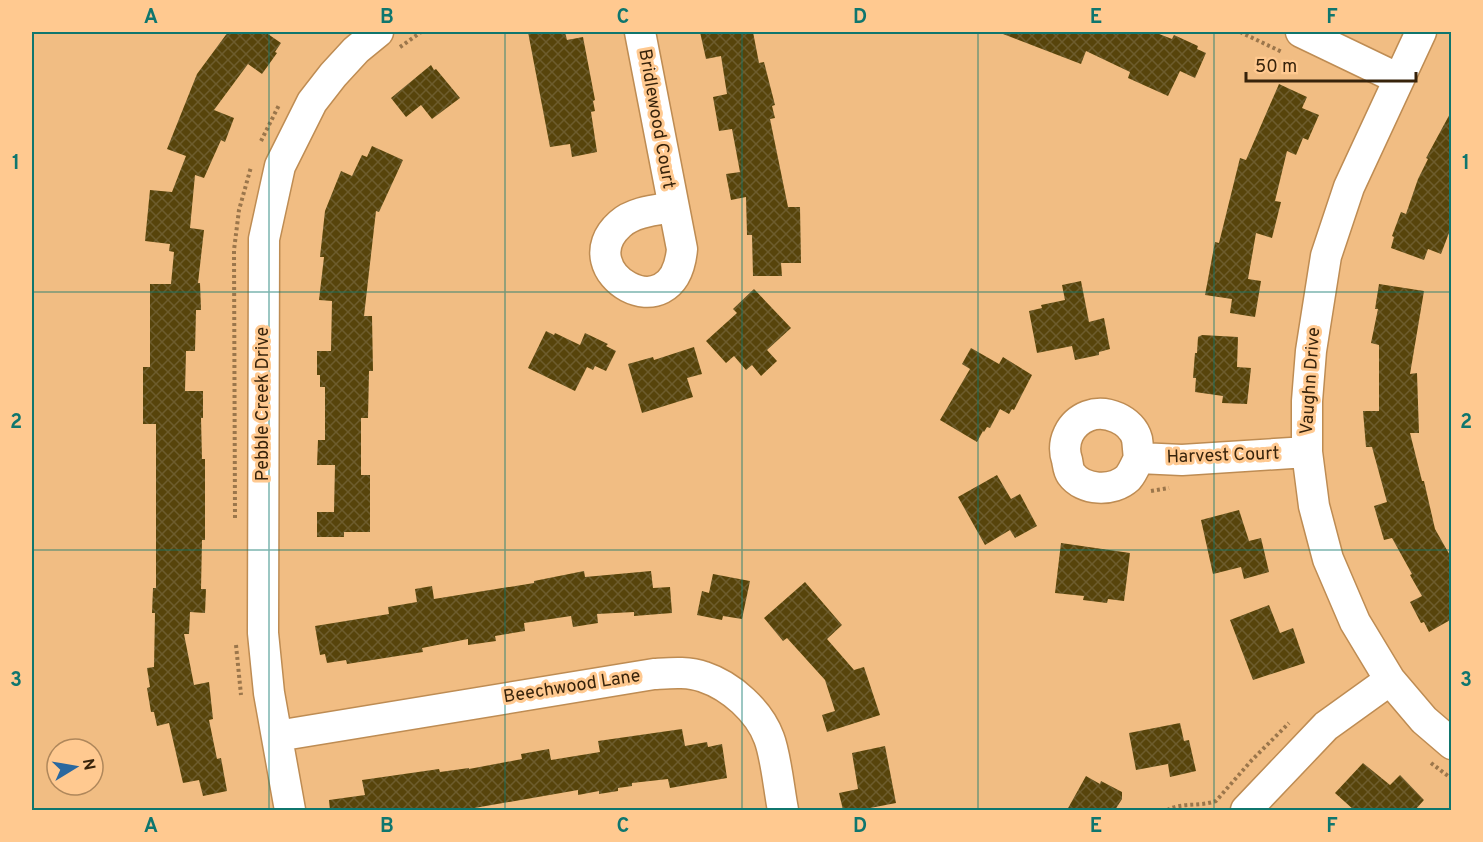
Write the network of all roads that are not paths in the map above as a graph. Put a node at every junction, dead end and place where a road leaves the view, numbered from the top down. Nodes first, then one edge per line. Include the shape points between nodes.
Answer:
1 (640, 32) edge
2 (1301, 32) edge
3 (1421, 32) edge
4 (387, 41) edge
5 (1398, 79) junction
6 (672, 207) dead end
7 (1307, 452) junction
8 (1139, 458) dead end
9 (1390, 680) junction
10 (277, 736) junction
11 (1441, 753) edge
12 (290, 810) edge
13 (783, 810) edge
14 (1246, 810) edge

1 - 6 street, Bridlewood Court
2 - 5 street
3 - 5 street, Vaughn Drive
4 - 10 street, Pebble Creek Drive via 356,50 312,102 280,166 264,239 263,633
5 - 7 street, Vaughn Drive via 1349,188 1326,256 1306,400
7 - 8 street, Harvest Court via 1182,460
7 - 9 street, Vaughn Drive via 1314,507 1328,559 1355,622
9 - 11 street, Vaughn Drive via 1424,720
9 - 14 street via 1326,726
10 - 12 street, Pebble Creek Drive
10 - 13 street, Beechwood Lane via 654,674 704,676 740,698 758,716 770,739

